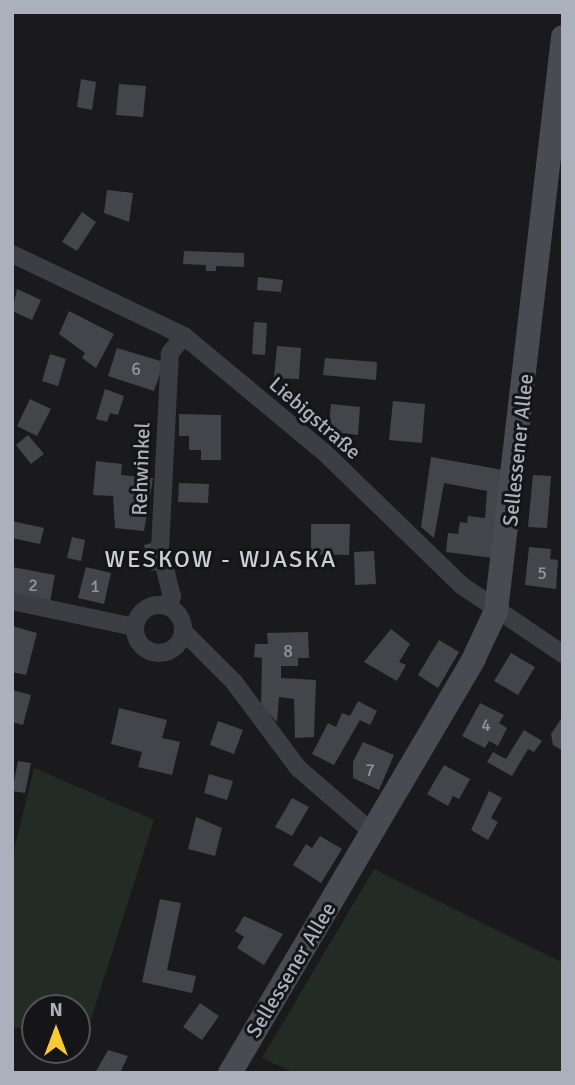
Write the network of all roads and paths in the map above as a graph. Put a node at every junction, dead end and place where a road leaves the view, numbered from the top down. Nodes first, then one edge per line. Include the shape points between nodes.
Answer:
1 (563, 37) edge
2 (12, 254) edge
3 (184, 336) junction
4 (12, 601) edge
5 (164, 605) junction
6 (496, 611) junction
7 (134, 627) junction
8 (183, 631) junction
9 (563, 654) edge
10 (371, 831) junction
11 (230, 1073) edge

1 - 6 main road, Sellessener Allee
2 - 3 street, Liebigstraße
3 - 5 street, Rehwinkel via 170,353 160,549 172,597
3 - 6 street, Liebigstraße via 325,453 461,585
4 - 7 street
5 - 7 street via 141,612
5 - 8 street via 181,618
6 - 9 street, Liebigstraße
6 - 10 main road, Sellessener Allee via 487,634
7 - 8 street via 139,643 161,654 176,647
8 - 10 street via 234,682 298,768
10 - 11 main road, Sellessener Allee

